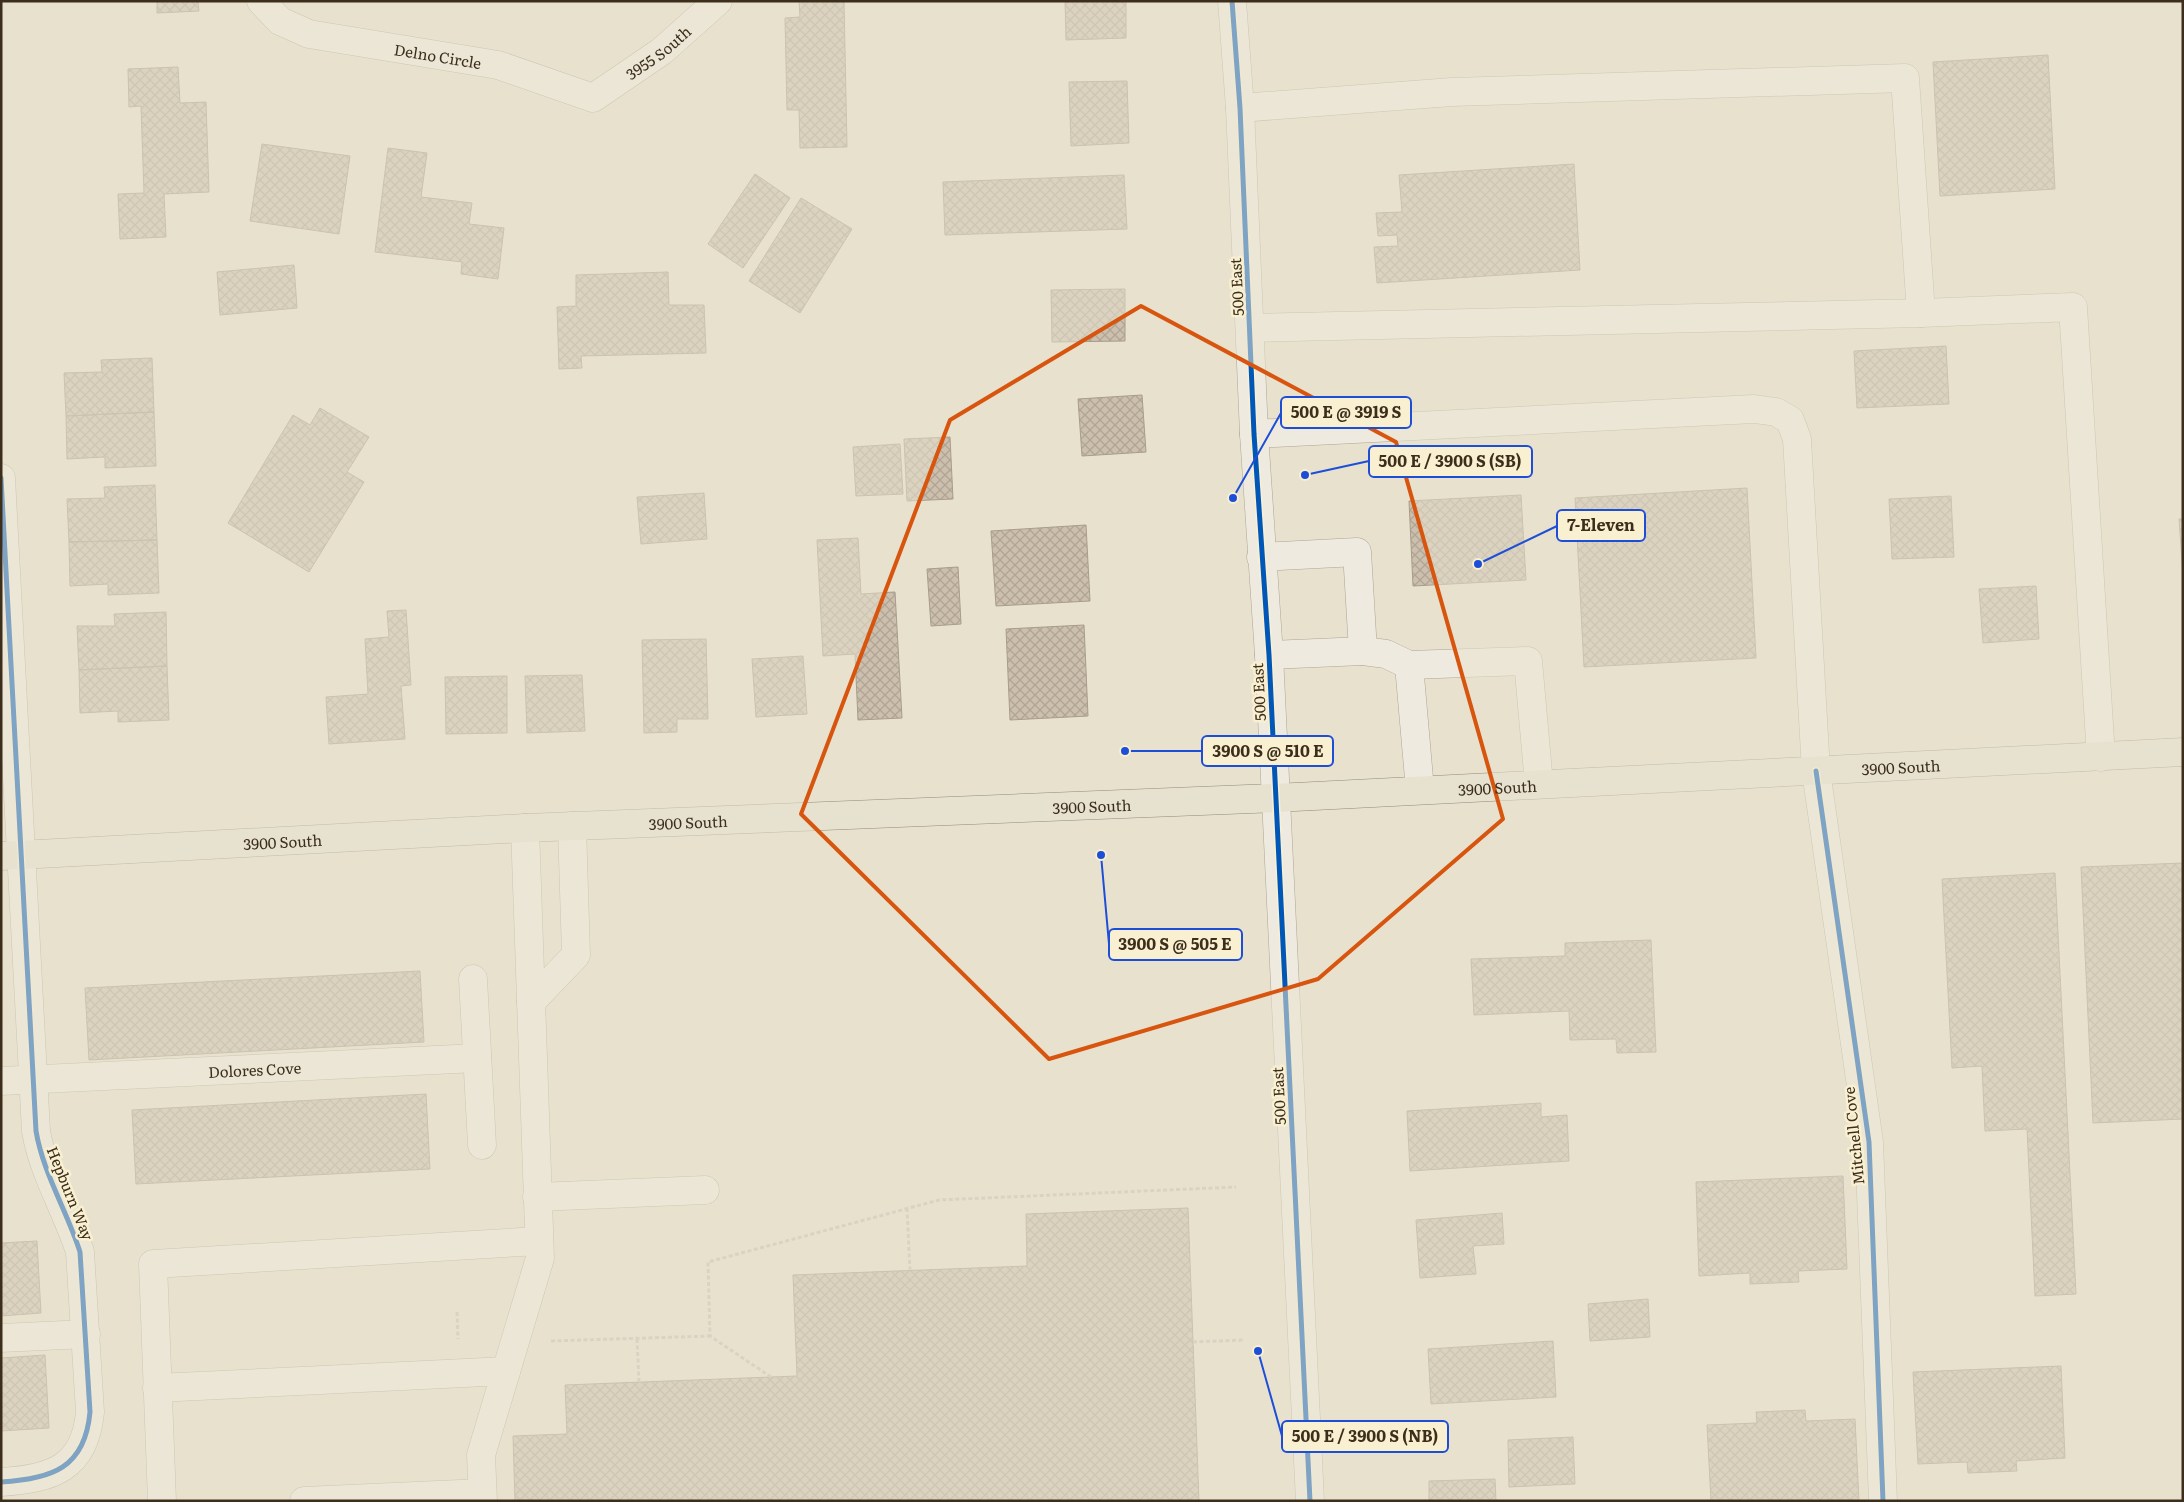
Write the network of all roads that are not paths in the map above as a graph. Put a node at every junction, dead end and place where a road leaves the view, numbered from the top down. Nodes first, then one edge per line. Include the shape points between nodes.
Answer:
1 (261, 1) edge
2 (718, 1) edge
3 (1232, 1) edge
4 (593, 98) joint
5 (1240, 108) junction
6 (1921, 313) junction
7 (1250, 328) junction
8 (1254, 434) junction
9 (1, 478) edge
10 (1262, 557) junction
11 (4, 566) edge
12 (1363, 651) junction
13 (1269, 655) junction
14 (1409, 665) junction
15 (2183, 752) edge
16 (2101, 756) junction
17 (1816, 771) junction
18 (1539, 784) junction
19 (1420, 790) junction
20 (1275, 798) junction
21 (572, 826) junction
22 (525, 828) junction
23 (10, 856) edge
24 (473, 979) dead end
25 (531, 1002) junction
26 (477, 1058) junction
27 (32, 1080) junction
28 (1, 1081) edge
29 (482, 1145) dead end
30 (705, 1190) dead end
31 (538, 1198) junction
32 (539, 1241) junction
33 (86, 1334) junction
34 (1, 1338) edge
35 (506, 1371) junction
36 (158, 1388) junction
37 (1, 1482) edge
38 (483, 1497) edge
39 (162, 1501) edge
40 (304, 1501) edge
41 (1310, 1501) edge
42 (1883, 1501) edge

1 - 4 street, Delno Circle via 280,21 309,34 498,65
2 - 4 street, 3955 South via 662,51
3 - 5 street, 500 East
5 - 6 street via 1452,92 1905,78
5 - 7 street, 500 East
6 - 7 street
6 - 16 street via 2073,307
7 - 8 street, 500 East
8 - 10 street, 500 East
8 - 17 street, Mitchell Cove via 1754,409 1776,412 1790,420 1797,439
9 - 11 street, Hepburn Way
10 - 12 street via 1357,552
10 - 13 street, 500 East
11 - 23 street, Hepburn Way
12 - 13 street
12 - 14 street via 1386,654
13 - 20 street, 500 East
14 - 18 street via 1528,661
14 - 19 street
15 - 16 main road, 3900 South
16 - 17 main road, 3900 South
17 - 18 main road, 3900 South
17 - 42 street, Mitchell Cove via 1869,1142
18 - 19 main road, 3900 South
19 - 20 main road, 3900 South
20 - 21 main road, 3900 South
20 - 41 street, 500 East
21 - 22 main road, 3900 South
21 - 25 street via 576,955
22 - 23 main road, 3900 South
22 - 25 street
23 - 27 street, Hepburn Way
24 - 26 street
25 - 31 street
26 - 27 street, Dolores Cove
26 - 29 street
27 - 28 street, Dolores Cove
27 - 33 street, Hepburn Way via 39,1149 80,1252
30 - 31 street
31 - 32 street
32 - 35 street via 540,1258
32 - 36 street via 153,1264
33 - 34 street
33 - 37 street, Hepburn Way via 90,1412 83,1445 60,1469 21,1481
35 - 36 street
35 - 38 street via 482,1455
36 - 39 street
38 - 40 street

